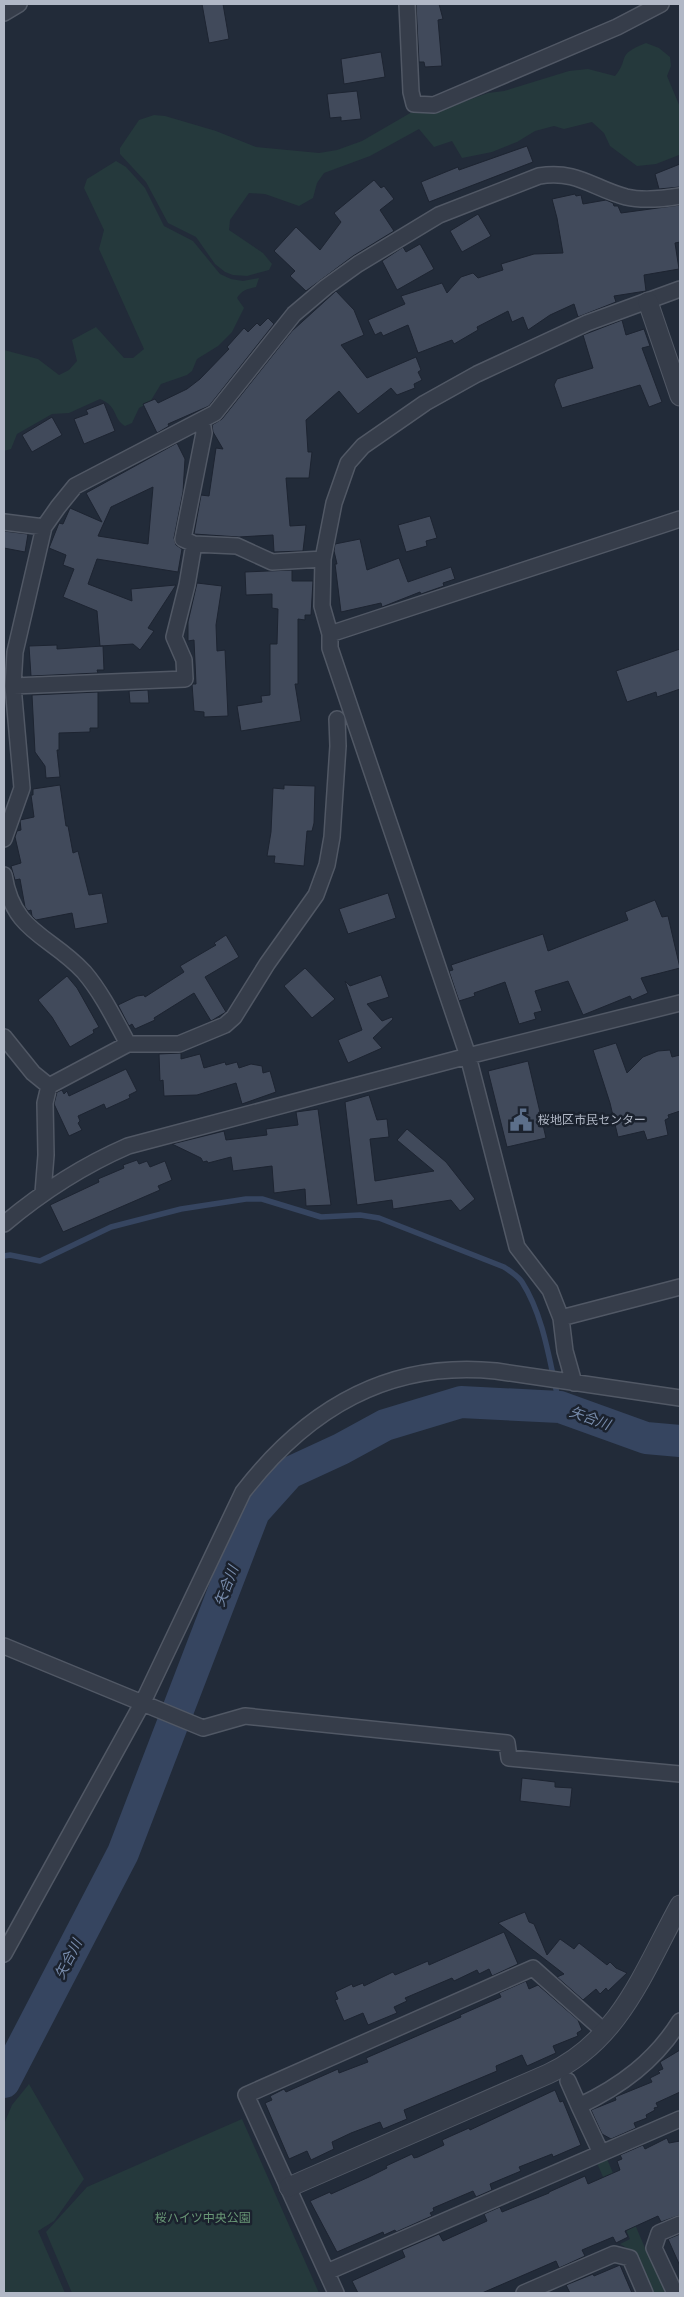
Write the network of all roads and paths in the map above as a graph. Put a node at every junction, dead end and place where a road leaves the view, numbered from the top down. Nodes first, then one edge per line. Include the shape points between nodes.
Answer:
1 (19, 4) edge
2 (407, 4) edge
3 (661, 4) edge
4 (4, 13) edge
5 (680, 196) edge
6 (680, 289) edge
7 (648, 302) junction
8 (680, 396) edge
9 (202, 421) junction
10 (680, 518) edge
11 (4, 522) edge
12 (44, 527) junction
13 (194, 544) junction
14 (323, 559) junction
15 (330, 634) junction
16 (9, 653) edge
17 (13, 686) junction
18 (9, 707) edge
19 (337, 719) dead end
20 (4, 839) edge
21 (4, 875) edge
22 (680, 1003) edge
23 (4, 1038) edge
24 (128, 1044) junction
25 (468, 1056) junction
26 (48, 1086) junction
27 (42, 1193) junction
28 (4, 1224) edge
29 (680, 1287) edge
30 (561, 1318) junction
31 (570, 1382) junction
32 (680, 1398) edge
33 (4, 1646) edge
34 (148, 1704) junction
35 (680, 1774) edge
36 (680, 1905) edge
37 (4, 1954) edge
38 (680, 2021) edge
39 (604, 2032) junction
40 (568, 2081) dead end
41 (579, 2106) junction
42 (680, 2119) edge
43 (601, 2154) junction
44 (289, 2187) junction
45 (680, 2224) edge
46 (327, 2272) junction
47 (336, 2293) edge
48 (524, 2293) edge
49 (645, 2293) edge
50 (674, 2293) edge

1 - 4 street
2 - 3 street via 414,104 434,106 617,27
5 - 9 street via 646,200 553,174 539,176 439,215 326,287 294,314 215,414
6 - 7 street
7 - 8 street
7 - 14 street via 587,324 477,374 424,403 363,446 348,463 334,503
9 - 12 street via 74,486
9 - 13 street via 204,432 183,539
10 - 15 street
11 - 12 street
12 - 16 street
13 - 14 street via 237,546 272,562
13 - 17 street via 174,637 184,660 185,679
14 - 15 street via 322,606
15 - 25 street via 330,648
16 - 17 street
17 - 18 street
18 - 20 street via 22,788
19 - 24 street via 332,837 327,865 316,895 266,964 234,1017 225,1025 179,1044
21 - 24 street via 10,902 23,922 84,973
22 - 25 street
23 - 26 street via 32,1073
24 - 26 street
25 - 27 street via 144,1140 94,1161
25 - 30 street via 517,1247 550,1290
26 - 27 street
27 - 28 street
29 - 30 street
30 - 31 street
31 - 32 street
31 - 34 street via 466,1368 410,1374 384,1382 324,1412 261,1469 243,1492
33 - 34 street
34 - 35 street via 203,1728 245,1716 507,1743 509,1758
34 - 37 street
36 - 39 street via 626,2007
38 - 41 street via 647,2063 610,2092
39 - 44 street via 591,2048 562,2068
39 - 44 street via 534,1968 246,2095 278,2170
40 - 41 street
41 - 43 street
42 - 43 street
43 - 46 street
44 - 46 street
45 - 50 street via 659,2233 654,2248
46 - 47 street
48 - 49 street via 614,2254 630,2258

